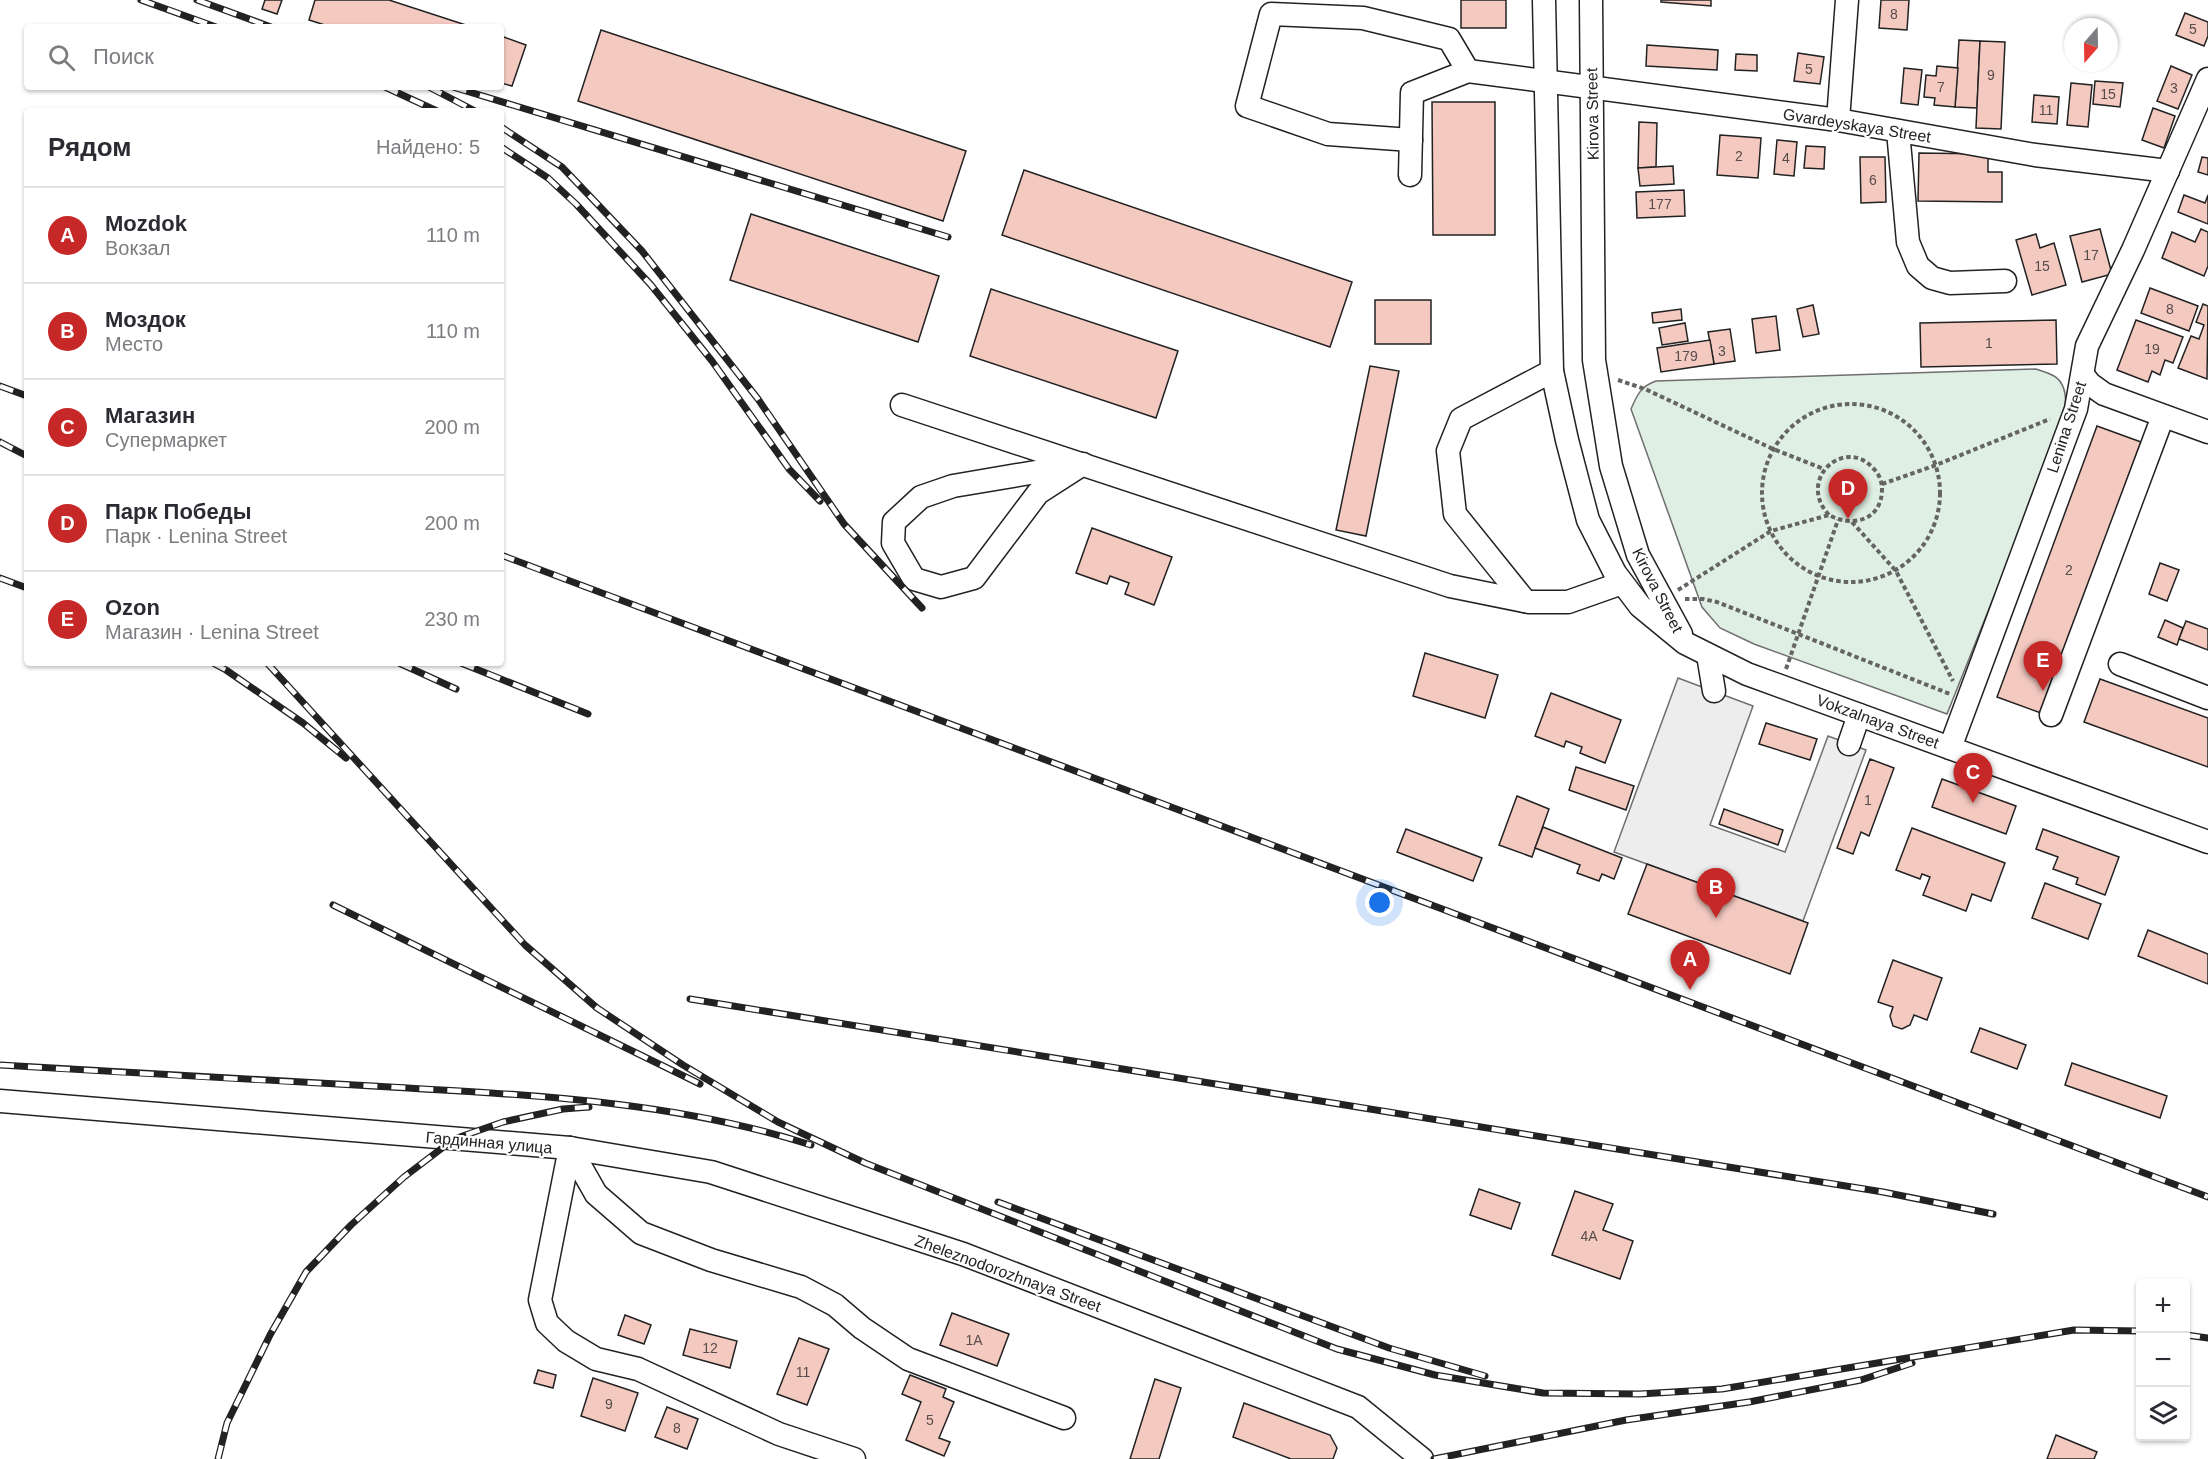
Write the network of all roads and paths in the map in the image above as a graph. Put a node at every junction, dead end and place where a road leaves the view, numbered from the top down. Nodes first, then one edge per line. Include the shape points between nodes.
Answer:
1 (1544, 0) edge
2 (1591, 0) edge
3 (1847, 0) edge
4 (1468, 71) junction
5 (2208, 79) edge
6 (1545, 81) junction
7 (1592, 86) junction
8 (1838, 120) junction
9 (1898, 131) junction
10 (1411, 140) junction
11 (2168, 171) junction
12 (1410, 176) dead end
13 (2005, 280) dead end
14 (1552, 371) junction
15 (1597, 374) junction
16 (2083, 375) junction
17 (902, 405) dead end
18 (2076, 408) junction
19 (2163, 416) junction
20 (2208, 432) edge
21 (1773, 449) junction
22 (1083, 464) junction
23 (1936, 465) junction
24 (1824, 469) junction
25 (1882, 484) junction
26 (1828, 515) junction
27 (1838, 520) junction
28 (1852, 522) junction
29 (1771, 531) junction
30 (1896, 571) junction
31 (1819, 577) junction
32 (1622, 583) junction
33 (1662, 600) junction
34 (1525, 601) junction
35 (1799, 633) junction
36 (1685, 643) junction
37 (1708, 655) junction
38 (2120, 664) dead end
39 (1780, 686) junction
40 (1714, 691) dead end
41 (2208, 698) edge
42 (1968, 701) junction
43 (1859, 715) junction
44 (2051, 715) dead end
45 (1849, 744) dead end
46 (1950, 748) junction
47 (2208, 842) edge
48 (0, 1101) edge
49 (570, 1148) junction
50 (1064, 1418) dead end
51 (854, 1459) edge
52 (1422, 1459) edge

1 - 6 street, Kirova Street
2 - 7 street, Kirova Street
3 - 8 street
4 - 6 street, Gvardeyskaya Street
4 - 10 street via 1412,93
4 - 10 street via 1449,39 1363,18 1271,14 1246,106 1328,134
5 - 11 street, Lenina Street
6 - 7 street, Gvardeyskaya Street
6 - 14 street, Kirova Street
7 - 8 street, Gvardeyskaya Street
7 - 15 street, Kirova Street
8 - 9 street, Gvardeyskaya Street
9 - 11 street, Gvardeyskaya Street via 2035,155
9 - 13 street via 1908,242 1918,266 1932,279 1950,284
10 - 12 street
11 - 16 street, Lenina Street via 2088,346
14 - 32 street, Kirova Street via 1588,520
14 - 34 street via 1461,419 1448,452 1455,514
15 - 21 path via 1645,389
15 - 33 street, Kirova Street via 1611,466 1638,555
16 - 18 street, Lenina Street
16 - 19 street via 2104,394
17 - 22 street
18 - 23 path
18 - 42 street, Lenina Street
19 - 20 street
19 - 44 street
21 - 23 path via 1791,426 1816,411 1845,404 1874,407 1901,419 1923,439
21 - 24 path
21 - 29 path via 1763,478 1763,508
22 - 22 street via 1038,493 974,578 941,587 914,579 893,543 894,522 921,497 953,486
22 - 34 street via 1450,586
23 - 25 path
23 - 30 path via 1941,495 1935,525 1920,552
24 - 25 path via 1832,462 1852,457 1863,460 1878,474
24 - 26 path via 1817,489 1818,500
25 - 28 path via 1882,495 1872,514
26 - 27 path
26 - 29 path
27 - 28 path
27 - 31 path
28 - 30 path
29 - 31 path via 1793,561
29 - 33 path
30 - 31 path via 1871,581 1845,583
30 - 42 path via 1954,683
31 - 35 path
32 - 34 street via 1568,602
32 - 36 street, Kirova Street via 1640,606
33 - 35 path via 1710,601
33 - 36 street, Kirova Street
35 - 39 path
35 - 42 path
36 - 37 street, Vokzalnaya Street
37 - 39 street, Vokzalnaya Street
37 - 40 street
38 - 41 street
39 - 43 street, Vokzalnaya Street
42 - 46 street, Lenina Street
43 - 45 street
43 - 46 street, Vokzalnaya Street
46 - 47 street, Vokzalnaya Street
48 - 49 street, Гардинная улица
49 - 50 street via 596,1194 641,1233 711,1260 801,1287 835,1305 862,1329 908,1359
49 - 51 street, Гардинная улица via 540,1300 547,1323 566,1341 596,1359 638,1369 779,1434
49 - 52 street, Zheleznodorozhnaya Street via 711,1172 963,1254 1358,1407

